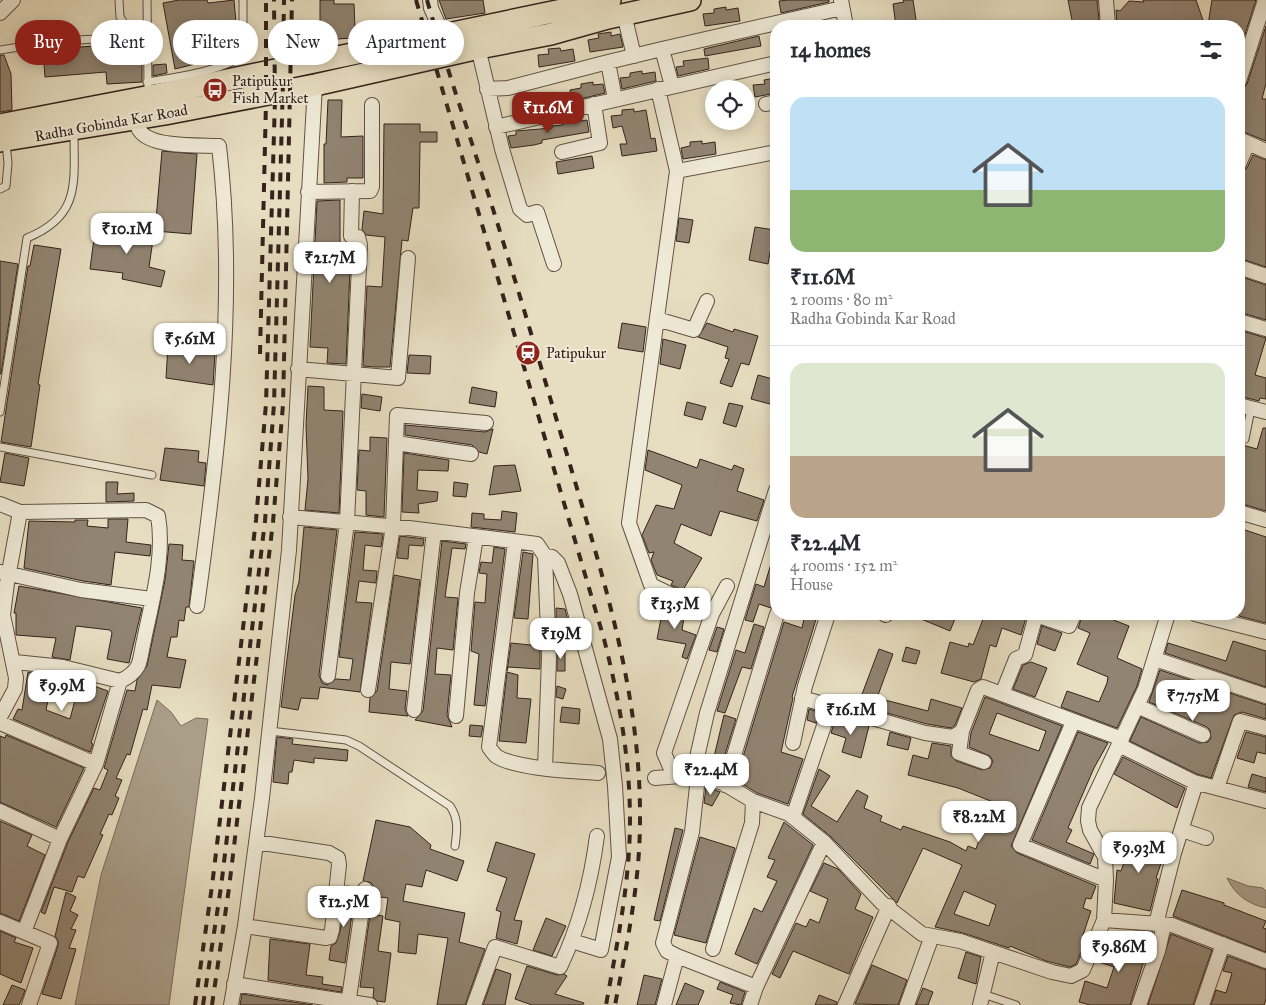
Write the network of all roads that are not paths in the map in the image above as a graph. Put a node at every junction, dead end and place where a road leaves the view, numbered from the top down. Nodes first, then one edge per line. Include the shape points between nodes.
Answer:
1 (13, 0) edge
2 (119, 0) edge
3 (148, 0) edge
4 (243, 0) edge
5 (430, 0) edge
6 (690, 0) edge
7 (1106, 0) edge
8 (1265, 0) edge
9 (841, 4) edge
10 (561, 5) edge
11 (613, 8) edge
12 (0, 13) edge
13 (436, 20) edge
14 (777, 20) edge
15 (845, 20) edge
16 (1108, 20) edge
17 (770, 22) edge
18 (464, 30) edge
19 (662, 49) junction
20 (0, 50) edge
21 (348, 55) edge
22 (634, 56) junction
23 (481, 60) dead end
24 (608, 62) junction
25 (1245, 62) edge
26 (770, 64) edge
27 (315, 85) junction
28 (672, 86) junction
29 (487, 89) junction
30 (658, 89) junction
31 (615, 98) junction
32 (141, 99) junction
33 (594, 104) junction
34 (372, 105) dead end
35 (496, 128) junction
36 (74, 129) junction
37 (2, 136) edge
38 (1245, 142) edge
39 (1266, 151) edge
40 (562, 152) dead end
41 (770, 153) edge
42 (677, 171) junction
43 (0, 189) edge
44 (352, 191) junction
45 (308, 192) junction
46 (408, 258) dead end
47 (554, 264) dead end
48 (1245, 269) edge
49 (1266, 276) edge
50 (706, 301) dead end
51 (657, 319) junction
52 (1245, 322) edge
53 (1266, 329) edge
54 (298, 369) junction
55 (354, 374) junction
56 (1245, 407) edge
57 (0, 412) edge
58 (1266, 412) edge
59 (486, 423) dead end
60 (1245, 439) dead end
61 (396, 443) junction
62 (0, 446) edge
63 (471, 454) dead end
64 (152, 475) dead end
65 (0, 504) edge
66 (770, 509) edge
67 (20, 512) junction
68 (1245, 514) edge
69 (290, 517) junction
70 (1266, 520) edge
71 (347, 522) junction
72 (392, 526) junction
73 (434, 531) junction
74 (476, 536) junction
75 (514, 542) junction
76 (545, 556) junction
77 (5, 572) edge
78 (727, 586) dead end
79 (152, 599) junction
80 (197, 606) dead end
81 (712, 614) junction
82 (775, 620) edge
83 (826, 620) edge
84 (1033, 620) edge
85 (1052, 620) edge
86 (1072, 620) edge
87 (1166, 620) edge
88 (1219, 620) edge
89 (1266, 632) edge
90 (5, 646) edge
91 (1155, 659) junction
92 (14, 662) junction
93 (328, 676) dead end
94 (120, 682) junction
95 (368, 690) dead end
96 (1002, 694) junction
97 (1266, 696) edge
98 (802, 698) junction
99 (1137, 706) junction
100 (830, 708) junction
101 (414, 710) dead end
102 (456, 716) dead end
103 (0, 718) edge
104 (1073, 722) junction
105 (0, 723) edge
106 (1266, 728) edge
107 (270, 730) junction
108 (962, 731) junction
109 (1203, 735) dead end
110 (1120, 742) junction
111 (793, 743) dead end
112 (984, 762) dead end
113 (96, 764) junction
114 (545, 768) junction
115 (598, 773) dead end
116 (674, 776) junction
117 (696, 776) junction
118 (655, 778) dead end
119 (1196, 783) junction
120 (725, 784) junction
121 (1217, 788) junction
122 (754, 801) junction
123 (1266, 801) edge
124 (0, 811) edge
125 (793, 817) junction
126 (1182, 830) junction
127 (597, 836) dead end
128 (1206, 838) dead end
129 (60, 839) junction
130 (256, 842) junction
131 (824, 842) junction
132 (455, 846) dead end
133 (1106, 880) junction
134 (365, 889) dead end
135 (889, 906) junction
136 (1104, 920) junction
137 (0, 922) edge
138 (1160, 924) junction
139 (245, 926) junction
140 (24, 932) junction
141 (932, 936) junction
142 (572, 941) junction
143 (1223, 944) junction
144 (714, 949) dead end
145 (993, 952) junction
146 (677, 956) junction
147 (1266, 961) edge
148 (234, 984) junction
149 (756, 987) junction
150 (291, 1000) edge
151 (981, 1000) edge
152 (348, 1004) edge
153 (29, 1005) edge
154 (231, 1005) edge
155 (370, 1005) edge
156 (474, 1005) edge
157 (664, 1005) edge
158 (750, 1005) edge
159 (845, 1005) edge
160 (907, 1005) edge
161 (1016, 1005) edge
162 (1139, 1005) edge
163 (1202, 1005) edge

1 - 12 street
2 - 20 lane via 120,17 126,26 117,38 57,41
3 - 32 lane
4 - 32 lane via 240,56 184,76
5 - 13 street
6 - 11 main road, Radha Gobinda Kar Road
7 - 16 street
8 - 25 street
9 - 14 street
9 - 15 street
10 - 11 main road
10 - 18 main road
11 - 22 street
11 - 27 main road, Radha Gobinda Kar Road via 551,34
17 - 19 street
19 - 22 street
19 - 28 street
21 - 32 main road
22 - 24 street
23 - 29 street
24 - 29 street via 508,88
24 - 31 street
26 - 28 street
27 - 32 main road, Radha Gobinda Kar Road
27 - 45 street
28 - 30 street
29 - 35 street
30 - 31 street
30 - 42 street
31 - 33 street
32 - 36 main road, Radha Gobinda Kar Road
32 - 37 main road
32 - 80 street via 140,132 162,144 219,146 227,233 221,404
33 - 35 street
33 - 40 street via 600,143
34 - 44 street via 372,187 370,191
35 - 47 street via 520,209 527,215 538,212
36 - 37 main road, Radha Gobinda Kar Road
36 - 57 lane via 70,202 62,216 44,231 27,238
37 - 43 lane via 8,173 6,186
38 - 39 street
41 - 42 street
42 - 51 street
44 - 45 street
44 - 55 street via 351,236 360,240
45 - 54 street
46 - 55 street via 398,378
48 - 49 street
50 - 51 street via 694,330
51 - 81 street via 629,523 651,585
52 - 53 street
54 - 55 street
54 - 69 street
55 - 71 street
56 - 58 street
56 - 60 lane
59 - 61 street via 397,415
61 - 63 street
61 - 72 street
62 - 64 lane
65 - 67 street
66 - 117 street via 707,713
67 - 77 street
67 - 79 street via 152,512 158,516 159,524
68 - 70 street
69 - 71 street
69 - 107 street
71 - 72 street
71 - 93 street
72 - 73 street
72 - 95 street
73 - 74 street
73 - 101 street
74 - 75 street
74 - 102 street via 467,593
75 - 76 street via 537,544
75 - 114 street via 489,746 506,760
76 - 114 street via 549,658
76 - 142 street via 558,563 570,594 610,739 615,786 618,857 601,950
77 - 79 street via 81,590
77 - 90 street
78 - 81 street
79 - 94 street via 138,666
81 - 116 street via 664,754
82 - 120 street
83 - 98 street
84 - 96 street via 1025,655 1016,659
85 - 86 street via 1069,626
87 - 91 street
88 - 89 street
90 - 92 street
91 - 97 street
91 - 99 street
92 - 94 street via 64,667
92 - 103 street via 15,689
94 - 113 street
96 - 104 street
96 - 108 street via 981,687
98 - 100 street
98 - 111 street
99 - 109 street
99 - 110 street
100 - 108 street via 925,733 953,737
100 - 125 street
104 - 110 street
104 - 133 street via 1020,845
105 - 113 street
106 - 121 street via 1240,721
107 - 130 street
107 - 132 lane via 336,738 359,746 450,806 457,824
108 - 112 street via 959,754
110 - 119 street
110 - 133 street via 1089,808 1090,830 1105,856
113 - 129 street
114 - 115 street
116 - 117 street
116 - 118 street
117 - 120 street
117 - 146 street via 692,832 663,943 667,951
119 - 121 street
119 - 126 street
120 - 122 street
121 - 123 street
122 - 125 street
122 - 144 street via 752,823
124 - 129 street
125 - 131 street
126 - 128 street
126 - 138 street
127 - 142 street via 584,906
129 - 140 street
130 - 139 street
130 - 139 street via 329,853 338,858 340,865 332,930 330,937 326,938
131 - 135 street
131 - 149 street
133 - 136 street
134 - 152 street
135 - 141 street via 922,934
135 - 159 street
136 - 138 street
136 - 145 street via 1083,970 1071,976
137 - 140 street
138 - 143 street via 1172,925
138 - 162 street via 1158,951
139 - 148 street
140 - 153 street via 50,943
141 - 145 street
141 - 160 street
142 - 156 street via 560,967 495,948
143 - 147 street
143 - 163 street
145 - 151 street
146 - 149 street
146 - 157 street
148 - 150 street
148 - 154 street
149 - 158 street
150 - 152 street
151 - 161 lane
152 - 155 street

